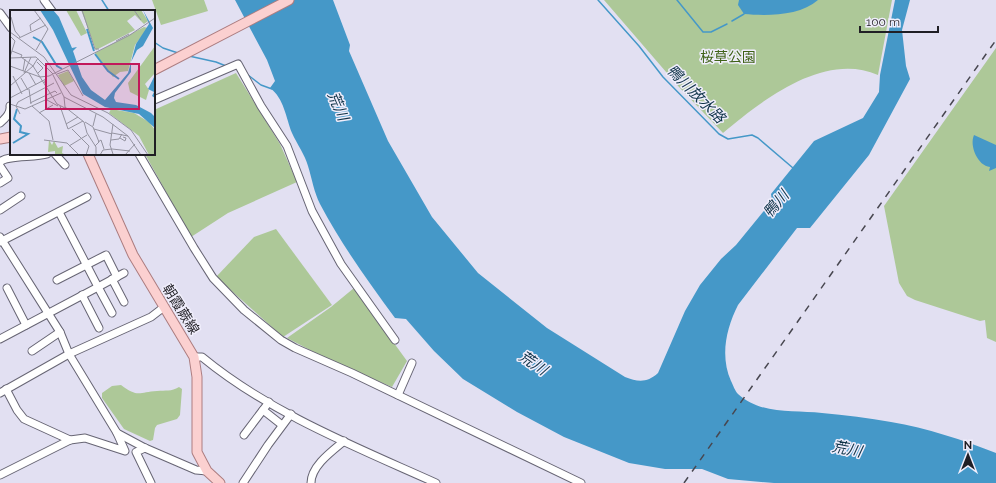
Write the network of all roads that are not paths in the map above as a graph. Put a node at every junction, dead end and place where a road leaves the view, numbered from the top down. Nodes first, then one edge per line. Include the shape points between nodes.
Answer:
1 (44, 0) edge
2 (286, 2) edge
3 (51, 10) edge
4 (0, 13) edge
5 (10, 27) edge
6 (155, 69) edge
7 (155, 100) edge
8 (10, 106) dead end
9 (0, 123) edge
10 (10, 137) edge
11 (0, 139) edge
12 (43, 155) edge
13 (56, 155) edge
14 (88, 155) edge
15 (140, 155) edge
16 (0, 162) edge
17 (65, 165) dead end
18 (0, 166) edge
19 (0, 183) edge
20 (21, 196) dead end
21 (87, 197) dead end
22 (0, 210) edge
23 (59, 212) junction
24 (1, 240) edge
25 (87, 265) junction
26 (124, 273) dead end
27 (114, 278) junction
28 (58, 280) dead end
29 (98, 287) junction
30 (7, 288) dead end
31 (82, 295) junction
32 (124, 302) dead end
33 (164, 307) junction
34 (48, 313) junction
35 (112, 313) dead end
36 (26, 325) junction
37 (98, 328) dead end
38 (60, 332) junction
39 (0, 339) edge
40 (395, 340) dead end
41 (32, 351) dead end
42 (69, 354) junction
43 (194, 357) junction
44 (412, 363) dead end
45 (3, 391) edge
46 (398, 395) junction
47 (269, 402) junction
48 (263, 410) junction
49 (291, 414) junction
50 (282, 425) junction
51 (117, 433) junction
52 (244, 435) dead end
53 (70, 440) junction
54 (344, 441) junction
55 (145, 448) junction
56 (125, 451) junction
57 (136, 452) junction
58 (207, 471) junction
59 (0, 475) edge
60 (151, 483) edge
61 (220, 483) edge
62 (243, 483) edge
63 (311, 483) edge
64 (436, 483) edge
65 (581, 483) edge

1 - 3 street
2 - 6 main road
4 - 5 street
7 - 40 street via 238,64 287,146 312,211 334,251
8 - 9 street via 8,114
10 - 11 main road
12 - 16 street via 9,158
13 - 17 street
14 - 33 main road, 朝霞蕨線 via 133,256
15 - 46 street via 209,271 244,310 295,348
18 - 19 street via 8,178
20 - 22 street
21 - 23 street
23 - 24 street
23 - 25 street
24 - 34 street
25 - 27 street via 106,255
25 - 28 street
25 - 29 street
26 - 27 street
27 - 29 street
27 - 32 street
29 - 31 street
29 - 35 street
30 - 36 street
31 - 34 street
31 - 37 street
33 - 42 street via 151,317
33 - 43 main road, 朝霞蕨線
34 - 36 street
34 - 38 street
36 - 39 street
38 - 41 street
38 - 42 street
42 - 45 street
42 - 51 street
43 - 47 street via 202,357
43 - 58 main road, 朝霞蕨線 via 197,377 197,447 200,460
44 - 46 street
45 - 53 street via 24,419
46 - 65 street
47 - 48 street
47 - 49 street
48 - 50 street
48 - 52 street
49 - 50 street
49 - 54 street
50 - 62 street
51 - 55 street
51 - 56 street
53 - 56 street via 85,438
53 - 59 street
54 - 63 street via 321,462 311,478
54 - 64 street
55 - 57 street
55 - 58 street via 196,470
56 - 57 street
57 - 60 street
58 - 61 main road, 朝霞蕨線

